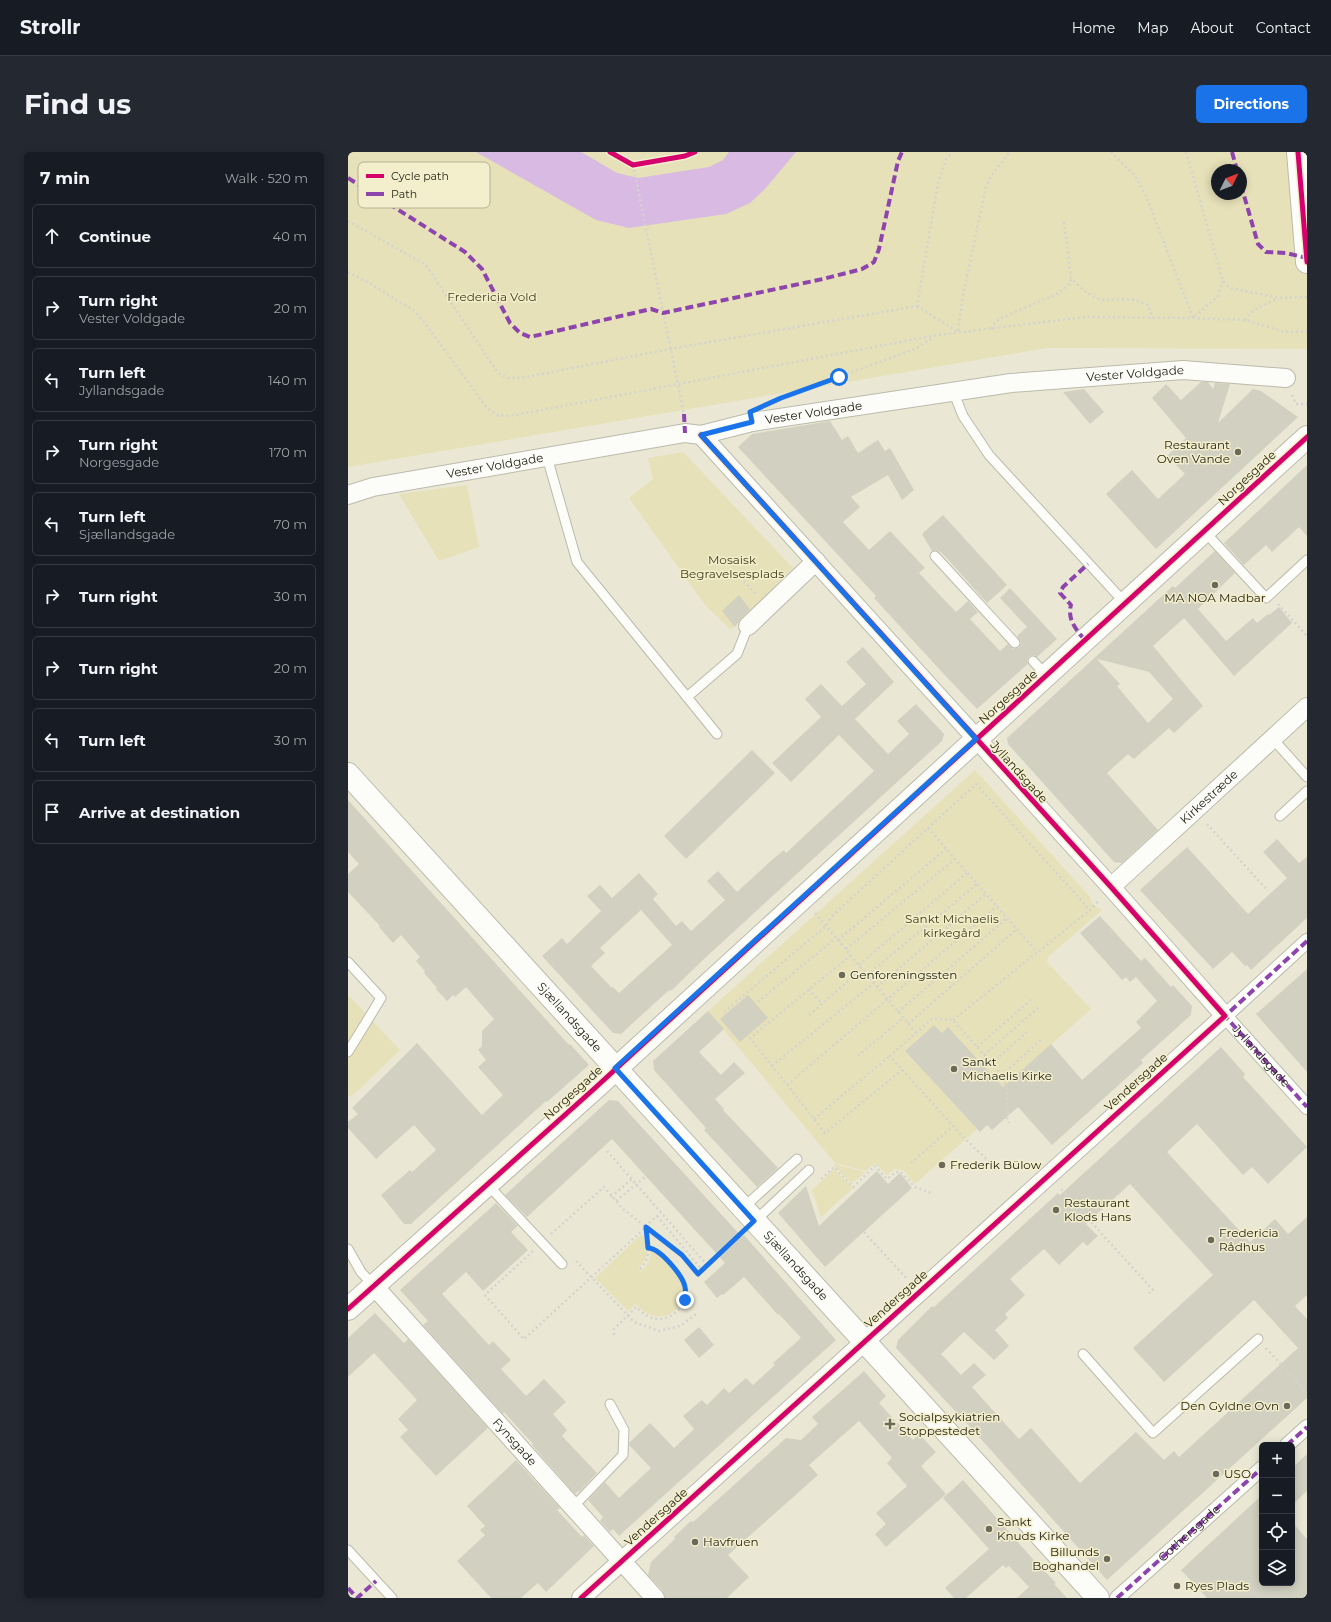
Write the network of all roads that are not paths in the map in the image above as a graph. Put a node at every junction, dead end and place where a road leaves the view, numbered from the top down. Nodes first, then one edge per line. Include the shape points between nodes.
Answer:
1 (1298, 152) edge
2 (1307, 262) edge
3 (1286, 378) dead end
4 (954, 391) junction
5 (701, 435) junction
6 (1307, 437) edge
7 (547, 457) junction
8 (348, 495) edge
9 (1204, 531) junction
10 (935, 556) dead end
11 (1307, 560) edge
12 (816, 561) junction
13 (1125, 604) junction
14 (748, 626) joint
15 (1015, 642) dead end
16 (687, 697) junction
17 (1307, 707) edge
18 (717, 734) dead end
19 (976, 739) junction
20 (1273, 739) junction
21 (348, 774) edge
22 (1307, 777) edge
23 (1307, 791) edge
24 (1280, 816) dead end
25 (1111, 887) junction
26 (1307, 941) edge
27 (348, 962) edge
28 (1225, 1016) junction
29 (348, 1052) edge
30 (615, 1068) junction
31 (1307, 1106) edge
32 (797, 1159) dead end
33 (810, 1170) dead end
34 (487, 1184) junction
35 (749, 1215) junction
36 (348, 1249) edge
37 (562, 1264) dead end
38 (374, 1286) junction
39 (348, 1309) edge
40 (1258, 1339) road end
41 (864, 1342) junction
42 (1083, 1354) dead end
43 (610, 1404) dead end
44 (1307, 1427) edge
45 (1290, 1442) edge
46 (1259, 1471) edge
47 (573, 1508) junction
48 (348, 1550) edge
49 (622, 1562) junction
50 (392, 1598) edge
51 (581, 1598) edge
52 (655, 1598) edge
53 (1098, 1598) edge
54 (1117, 1598) edge

1 - 2 street
3 - 4 street, Vester Voldgade via 1183,370 1011,383
4 - 5 street, Vester Voldgade via 752,422
4 - 13 lane via 963,416 989,456
5 - 7 street, Vester Voldgade via 685,433
5 - 12 street, Jyllandsgade
6 - 9 street, Norgesgade
7 - 8 street, Vester Voldgade via 373,487
7 - 16 lane via 577,562
9 - 11 lane via 1266,598
9 - 13 street, Norgesgade
10 - 15 lane
12 - 14 street
12 - 19 street, Jyllandsgade
13 - 19 street, Norgesgade via 1040,668
14 - 16 lane via 737,654
16 - 18 lane
17 - 20 street, Kirkestræde
19 - 25 street, Jyllandsgade
19 - 30 street, Norgesgade
20 - 22 lane
20 - 25 street, Kirkestræde
21 - 30 street, Sjællandsgade
23 - 24 lane
25 - 28 street, Jyllandsgade
26 - 28 street, Vendersgade
27 - 29 lane via 381,998
28 - 31 street, Jyllandsgade
28 - 41 street, Vendersgade
30 - 34 street, Norgesgade
30 - 35 street, Sjællandsgade
32 - 35 lane
33 - 35 lane
34 - 37 lane
34 - 38 street, Norgesgade
35 - 41 street, Sjællandsgade
36 - 38 lane via 361,1272
38 - 39 street, Norgesgade
38 - 47 street, Fynsgade
40 - 42 lane via 1153,1433
41 - 49 street, Vendersgade
41 - 53 street, Sjællandsgade
43 - 47 lane via 624,1430 623,1455
44 - 45 street
46 - 54 street, Gothersgade
47 - 49 street, Fynsgade
48 - 50 lane
49 - 51 street, Vendersgade
49 - 52 street, Fynsgade

